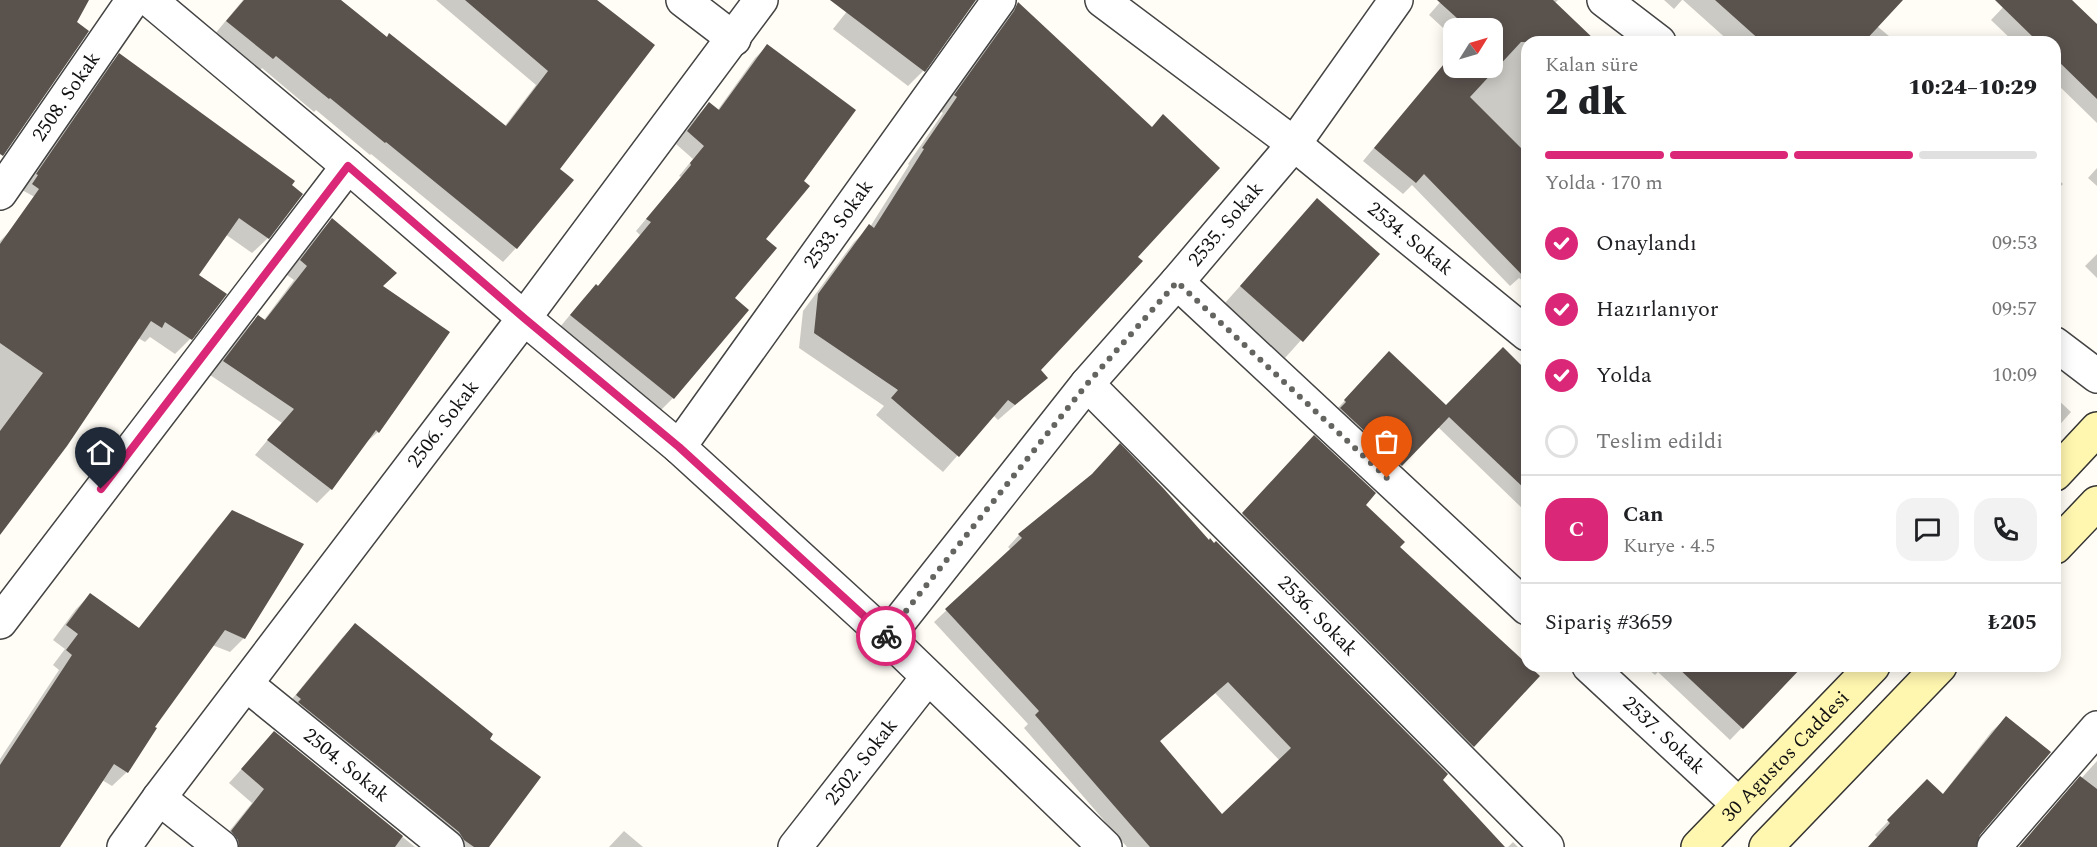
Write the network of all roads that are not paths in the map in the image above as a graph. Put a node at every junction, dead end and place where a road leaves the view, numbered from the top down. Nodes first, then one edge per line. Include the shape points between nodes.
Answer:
1 (133, 0) edge
2 (150, 0) edge
3 (683, 0) edge
4 (762, 0) edge
5 (999, 0) edge
6 (1102, 0) edge
7 (1396, 0) edge
8 (1604, 0) edge
9 (1651, 36) edge
10 (734, 39) junction
11 (1294, 144) junction
12 (348, 166) junction
13 (1, 189) edge
14 (1177, 282) junction
15 (524, 318) junction
16 (1521, 329) edge
17 (2061, 349) edge
18 (2097, 376) edge
19 (1087, 384) junction
20 (2097, 429) edge
21 (679, 447) junction
22 (2061, 468) edge
23 (2097, 503) edge
24 (2061, 541) edge
25 (1521, 602) edge
26 (0, 622) edge
27 (887, 637) junction
28 (1595, 672) edge
29 (1867, 672) edge
30 (1934, 672) edge
31 (928, 677) junction
32 (246, 684) junction
33 (2097, 728) edge
34 (159, 798) junction
35 (1738, 804) junction
36 (124, 847) edge
37 (221, 847) edge
38 (447, 847) edge
39 (795, 847) edge
40 (1105, 847) edge
41 (1547, 847) edge
42 (1698, 847) edge
43 (1766, 847) edge
44 (1994, 847) edge

1 - 13 street, 2508. Sokak
2 - 12 street
3 - 10 street
4 - 10 street, 2506. Sokak
5 - 21 street, 2533. Sokak
6 - 11 street, 2534. Sokak
7 - 11 street, 2535. Sokak
8 - 9 street
10 - 15 street, 2506. Sokak
11 - 14 street, 2535. Sokak
11 - 16 street, 2534. Sokak
12 - 15 street
12 - 26 street
14 - 19 street, 2535. Sokak
14 - 25 street
15 - 21 street
15 - 32 street, 2506. Sokak
17 - 18 street
19 - 27 street, 2535. Sokak
19 - 41 street, 2536. Sokak
20 - 22 main road
21 - 27 street
23 - 24 main road
27 - 31 street
28 - 35 street, 2537. Sokak
29 - 35 main road, 30 Agustos Caddesi
30 - 43 main road
31 - 39 street, 2502. Sokak
31 - 40 street
32 - 34 street, 2506. Sokak
32 - 38 street, 2504. Sokak
33 - 44 street
34 - 36 street, 2506. Sokak
34 - 37 street
35 - 42 main road, 30 Agustos Caddesi

